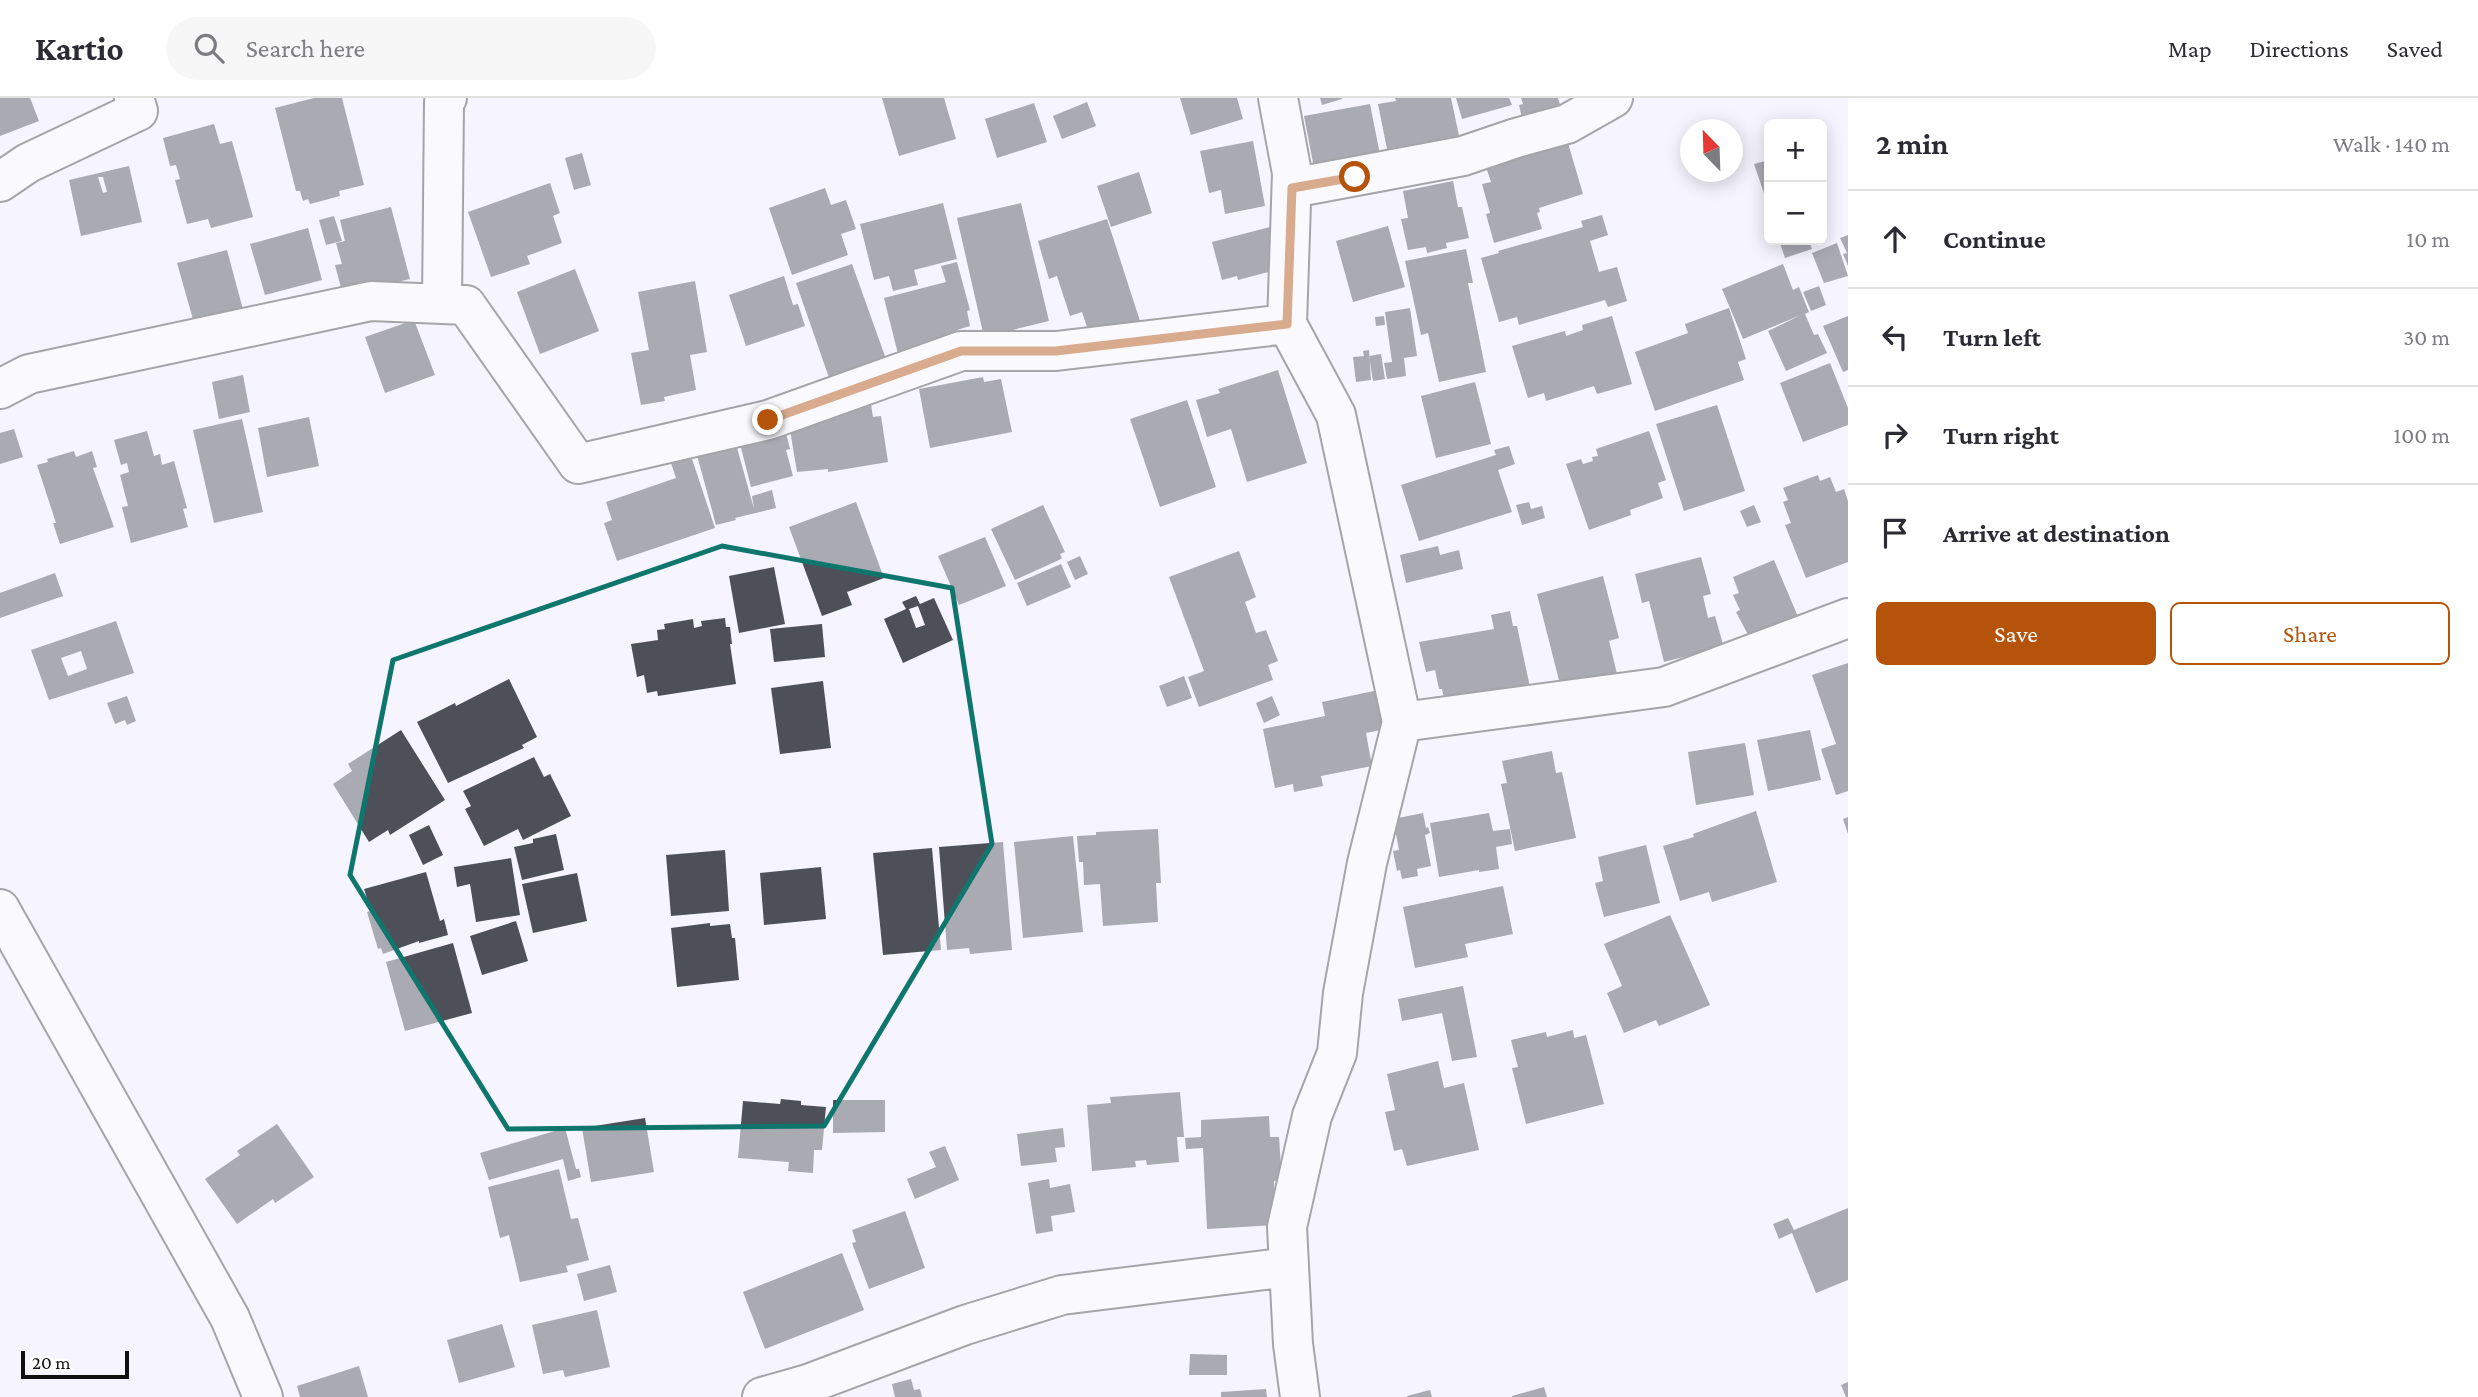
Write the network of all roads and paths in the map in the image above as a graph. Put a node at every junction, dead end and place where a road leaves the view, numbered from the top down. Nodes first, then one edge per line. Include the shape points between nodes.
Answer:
1 (134, 98) edge
2 (447, 98) edge
3 (1278, 98) edge
4 (1613, 98) edge
5 (0, 182) edge
6 (1292, 188) junction
7 (442, 304) junction
8 (1287, 324) junction
9 (0, 389) edge
10 (1848, 618) edge
11 (1402, 722) junction
12 (0, 909) edge
13 (1289, 1267) junction
14 (849, 1382) edge
15 (263, 1397) edge
16 (762, 1397) edge
17 (1300, 1397) edge

1 - 5 street via 138,111 28,163
2 - 7 street
3 - 6 street
4 - 6 street via 1567,124 1462,156
6 - 8 street
7 - 8 street via 466,305 578,464 768,420 961,351 1056,351
7 - 9 street via 371,301 29,374
8 - 11 street via 1336,415
10 - 11 street via 1664,687
11 - 13 street via 1367,863 1337,1053 1312,1116 1287,1227
12 - 15 street via 230,1318
13 - 14 street via 1062,1295 965,1325
13 - 17 street
14 - 16 street

